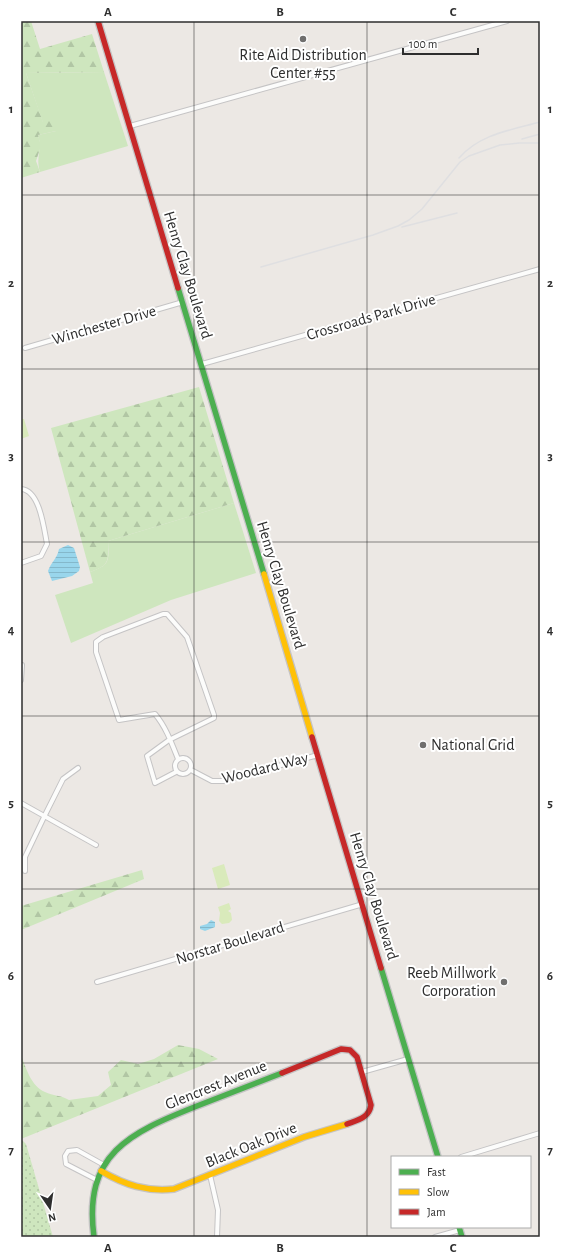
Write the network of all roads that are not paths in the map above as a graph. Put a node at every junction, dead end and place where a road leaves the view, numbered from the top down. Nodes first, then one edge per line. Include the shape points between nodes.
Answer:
1 (98, 21) edge
2 (507, 21) edge
3 (130, 126) junction
4 (540, 269) edge
5 (183, 302) junction
6 (25, 348) dead end
7 (202, 364) junction
8 (21, 489) edge
9 (21, 563) edge
10 (22, 665) dead end
11 (21, 680) edge
12 (170, 740) junction
13 (318, 755) junction
14 (178, 759) junction
15 (78, 768) dead end
16 (190, 770) junction
17 (176, 772) junction
18 (21, 803) edge
19 (45, 815) junction
20 (96, 845) dead end
21 (25, 872) dead end
22 (363, 904) junction
23 (97, 982) dead end
24 (408, 1059) junction
25 (362, 1072) junction
26 (540, 1133) edge
27 (438, 1156) edge
28 (464, 1156) edge
29 (103, 1168) junction
30 (210, 1175) junction
31 (97, 1180) junction
32 (459, 1229) edge
33 (94, 1237) edge
34 (217, 1237) edge
35 (435, 1237) edge
36 (462, 1237) edge

1 - 3 main road, Henry Clay Boulevard
2 - 3 street
3 - 5 main road, Henry Clay Boulevard
4 - 7 street, Crossroads Park Drive
5 - 6 street, Winchester Drive
5 - 7 main road, Henry Clay Boulevard
7 - 13 main road, Henry Clay Boulevard
8 - 9 street via 32,494 39,507 47,544 41,556
10 - 11 street
12 - 12 street, Woodard Way via 161,720 155,714 119,720 96,652 96,642 103,637 163,614 167,614 187,638 214,715 214,718
12 - 14 street, Woodard Way
12 - 17 street, Woodard Way via 148,756 155,783
13 - 16 street, Woodard Way via 223,781 212,781
13 - 22 main road, Henry Clay Boulevard
14 - 16 street, Woodard Way via 189,761
14 - 17 street via 174,766
15 - 19 street via 63,779
16 - 17 street, Woodard Way via 184,775
18 - 19 street
19 - 20 street
19 - 21 street via 25,857
22 - 23 street, Norstar Boulevard
22 - 24 main road, Henry Clay Boulevard
24 - 25 street
24 - 27 main road, Henry Clay Boulevard
25 - 29 main road, Glencrest Avenue via 357,1057 347,1049 341,1049 134,1133
25 - 30 main road, Black Oak Drive via 371,1105 367,1116 304,1137
26 - 28 street
29 - 30 main road, Black Oak Drive via 134,1187 160,1191 174,1189
29 - 31 main road, Glencrest Avenue
29 - 31 street, Black Oak Drive via 94,1159 72,1149 64,1158 66,1164
30 - 34 street via 218,1210
31 - 33 main road, Glencrest Avenue via 91,1205
32 - 35 street
32 - 36 main road

